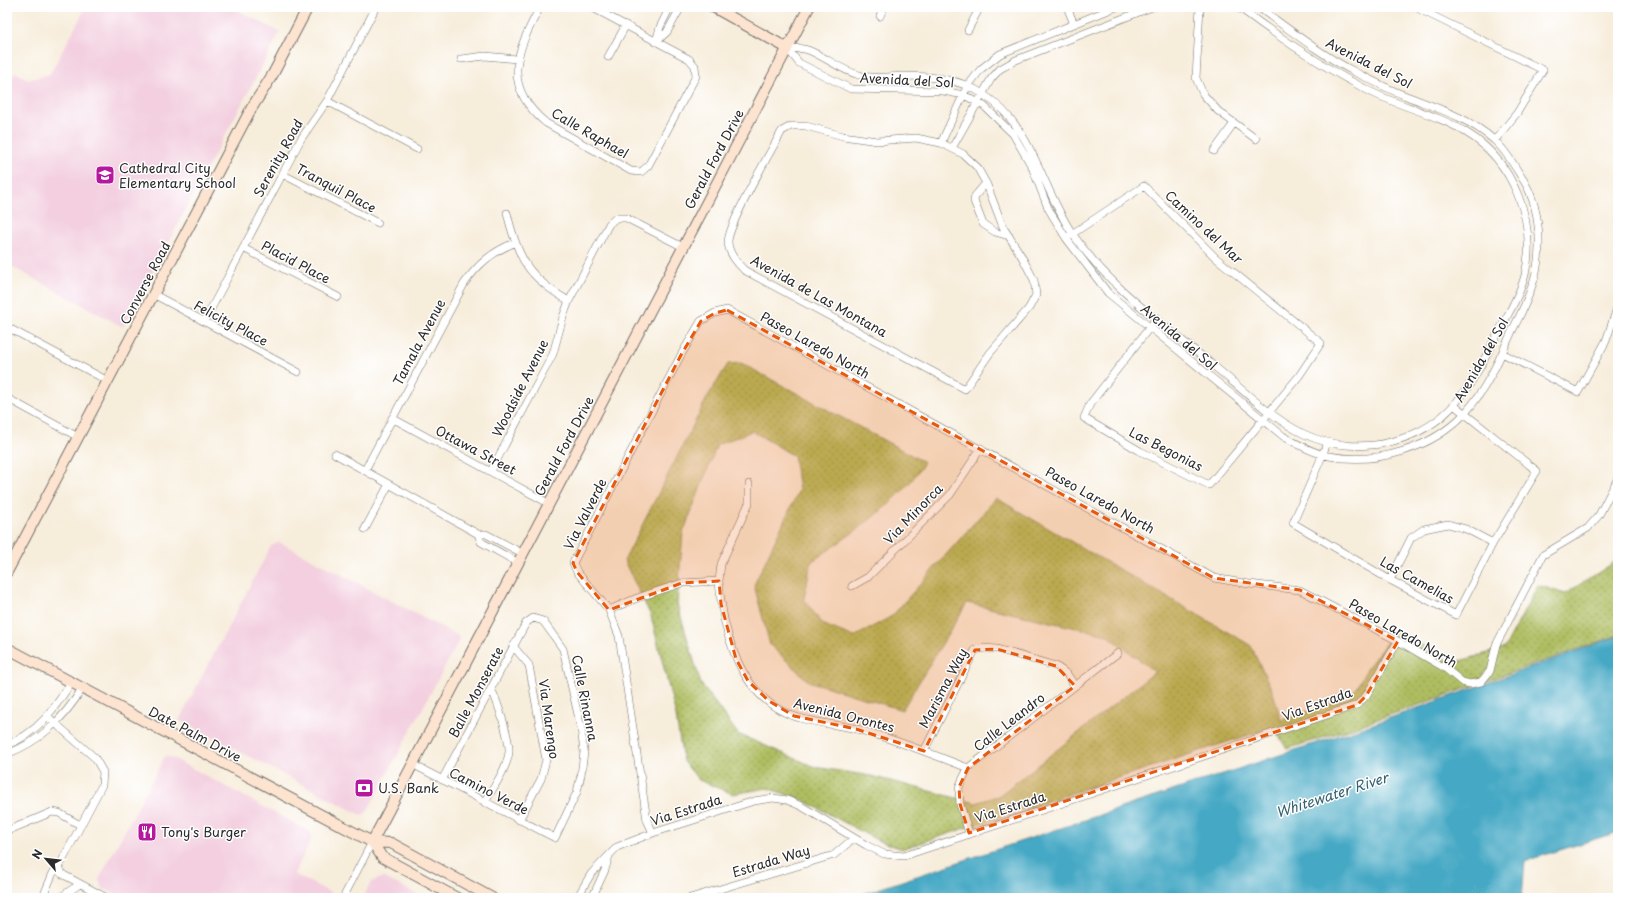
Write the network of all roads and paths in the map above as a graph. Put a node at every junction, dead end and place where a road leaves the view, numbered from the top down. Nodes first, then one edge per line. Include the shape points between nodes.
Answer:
1 (308, 7) edge
2 (540, 7) edge
3 (592, 7) edge
4 (670, 7) edge
5 (681, 7) edge
6 (713, 7) edge
7 (809, 7) edge
8 (884, 7) edge
9 (980, 7) edge
10 (1067, 7) edge
11 (1116, 7) edge
12 (1152, 7) edge
13 (1200, 7) edge
14 (1236, 7) edge
15 (1258, 7) edge
16 (1415, 7) edge
17 (375, 8) edge
18 (880, 16) dead end
19 (1074, 24) junction
20 (626, 25) junction
21 (968, 30) dead end
22 (656, 42) junction
23 (787, 48) junction
24 (608, 57) dead end
25 (460, 59) dead end
26 (517, 60) junction
27 (967, 87) junction
28 (982, 94) junction
29 (964, 95) junction
30 (327, 101) junction
31 (978, 102) junction
32 (1234, 123) junction
33 (1256, 139) dead end
34 (1495, 140) junction
35 (941, 143) junction
36 (952, 148) junction
37 (417, 149) dead end
38 (1214, 151) dead end
39 (282, 174) junction
40 (986, 183) junction
41 (507, 213) dead end
42 (378, 223) dead end
43 (1009, 236) junction
44 (1070, 236) junction
45 (514, 243) junction
46 (683, 247) junction
47 (243, 248) junction
48 (153, 294) junction
49 (338, 297) dead end
50 (569, 301) junction
51 (1618, 305) edge
52 (714, 313) joint
53 (1157, 318) junction
54 (204, 322) junction
55 (7, 327) edge
56 (1150, 327) junction
57 (1321, 343) joint
58 (1502, 353) junction
59 (298, 372) dead end
60 (108, 381) junction
61 (7, 398) edge
62 (1455, 406) junction
63 (1269, 411) junction
64 (1464, 414) junction
65 (392, 418) junction
66 (1261, 420) junction
67 (78, 437) junction
68 (1327, 442) junction
69 (981, 448) junction
70 (335, 454) dead end
71 (1323, 454) junction
72 (365, 470) junction
73 (490, 472) junction
74 (1618, 478) edge
75 (389, 484) junction
76 (749, 484) dead end
77 (548, 503) junction
78 (365, 529) dead end
79 (478, 534) junction
80 (492, 537) junction
81 (1493, 543) junction
82 (487, 545) junction
83 (520, 557) junction
84 (7, 572) edge
85 (1390, 580) junction
86 (719, 581) junction
87 (852, 586) dead end
88 (609, 610) junction
89 (533, 618) joint
90 (1398, 641) junction
91 (513, 646) junction
92 (7, 648) edge
93 (1118, 653) dead end
94 (71, 683) junction
95 (1075, 686) junction
96 (82, 689) junction
97 (491, 689) junction
98 (48, 717) junction
99 (56, 724) junction
100 (7, 745) edge
101 (924, 750) junction
102 (7, 754) edge
103 (412, 764) junction
104 (968, 768) junction
105 (442, 780) junction
106 (485, 803) junction
107 (519, 820) junction
108 (80, 825) junction
109 (7, 832) edge
110 (653, 833) junction
111 (969, 833) junction
112 (555, 838) joint
113 (854, 838) junction
114 (372, 842) junction
115 (609, 856) junction
116 (59, 867) junction
117 (80, 884) junction
118 (579, 895) edge
119 (49, 898) edge
120 (59, 898) edge
121 (107, 898) edge
122 (343, 898) edge
123 (457, 898) edge
124 (492, 898) edge
125 (592, 898) edge
126 (690, 898) edge

1 - 48 main road, Converse Road
2 - 26 street, Calle Raphael via 524,37
3 - 20 street
4 - 22 street
5 - 22 street via 668,32
6 - 23 main road
7 - 23 main road, Gerald Ford Drive
8 - 18 street
9 - 21 street
10 - 19 street
11 - 19 street, Avenida del Sol
12 - 28 street via 1016,60 990,79
13 - 32 street via 1196,78 1203,94 1218,111
14 - 62 street, Avenida del Sol via 1298,50 1343,77 1373,93 1465,131 1489,150 1517,191 1524,213 1527,238 1528,261 1524,278 1519,294 1478,372
15 - 34 street, Avenida del Sol via 1302,40 1355,72 1458,116
16 - 34 street via 1543,70 1517,113
17 - 30 street, Serenity Road
19 - 27 street, Avenida del Sol via 1000,54 982,69
20 - 22 street
20 - 24 street
22 - 26 street, Calle Raphael via 689,59 696,66 696,76 648,166 642,172 631,171 546,123 535,114 521,92
23 - 27 street, Avenida del Sol via 806,49 841,69 862,76 947,79
23 - 29 street, Avenida del Sol via 799,63 852,89 913,89
23 - 46 main road, Gerald Ford Drive
25 - 26 street via 485,56
27 - 28 street, Avenida del Sol
27 - 29 street, Avenida del Sol
28 - 31 street
28 - 44 street, Avenida del Sol via 1006,115 1025,138
29 - 31 street, Avenida del Sol
29 - 35 street, Avenida del Sol
30 - 37 street
30 - 39 street, Serenity Road via 308,127
31 - 36 street
31 - 44 street, Avenida del Sol via 1013,134 1032,167 1048,208
32 - 33 street
32 - 38 street
34 - 58 street, Avenida del Sol via 1525,183 1532,199 1538,237 1534,281
35 - 36 street, Avenida de Las Montana
35 - 43 street, Avenida de Las Montana via 916,138 877,141 843,136 806,126 791,126 782,131 733,224 728,242 734,260 744,270 965,389 990,353 1029,308 1036,295 1034,280
36 - 40 street, Avenida de Las Montana via 964,154 977,167
39 - 42 street, Tranquil Place
39 - 47 street, Serenity Road
40 - 43 street, Avenida de Las Montana
40 - 43 street via 974,201 983,224 995,232
41 - 45 street
44 - 53 street, Avenida del Sol via 1115,283
44 - 56 street, Avenida del Sol via 1108,292
44 - 57 street, Camino del Mar via 1144,186 1216,258
45 - 50 street via 538,280
45 - 65 street, Tamala Avenue via 486,258 464,284
46 - 50 street, Woodside Avenue via 626,218 616,218 609,224
46 - 77 main road, Gerald Ford Drive
47 - 49 street, Placid Place
47 - 54 street, Serenity Road
48 - 54 street, Felicity Place
48 - 60 main road, Converse Road
50 - 73 street, Woodside Avenue via 553,354
51 - 58 street via 1606,341 1578,392
52 - 69 street, Paseo Laredo North via 727,310
52 - 88 street, Via Valverde via 701,321 681,355 573,563 577,572
53 - 56 street, Las Begonias
53 - 63 street, Avenida del Sol
54 - 59 street, Felicity Place
55 - 60 street
56 - 66 street, Avenida del Sol
56 - 66 street, Las Begonias via 1090,404 1084,418 1140,451 1209,484
57 - 63 street, Las Begonias via 1299,376
58 - 64 street, Avenida del Sol via 1478,396
60 - 67 main road, Converse Road
61 - 67 street
62 - 64 street, Las Camelias
62 - 68 street, Avenida del Sol via 1426,428 1409,437 1391,442 1347,446
63 - 66 street, Las Begonias
63 - 68 street, Avenida del Sol via 1304,434
64 - 71 street, Avenida del Sol via 1435,437 1393,454 1348,458
64 - 81 street, Las Camelias via 1537,471
65 - 72 street, Tamala Avenue
65 - 73 street, Ottawa Street
66 - 71 street, Avenida del Sol via 1282,436
67 - 84 main road, Converse Road
68 - 71 street, Las Camelias
69 - 87 street, Via Minorca via 950,495 868,577
69 - 90 street, Paseo Laredo North via 1214,578 1300,590
70 - 72 street
71 - 85 street, Las Camelias via 1293,523
72 - 75 street
73 - 77 street, Ottawa Street
74 - 90 street, Paseo Laredo North via 1599,515 1588,528 1543,555 1496,645 1490,671 1481,682 1462,682 1444,668
75 - 78 street
75 - 79 street
76 - 86 street, Avenida Orontes via 749,503 721,564
77 - 83 main road, Gerald Ford Drive
79 - 80 street via 484,533
79 - 82 street via 481,542
80 - 82 street
80 - 83 street
81 - 85 street via 1466,529 1448,524 1424,529 1411,538
81 - 85 street, Las Camelias via 1456,615
82 - 83 street
83 - 103 main road, Gerald Ford Drive
86 - 88 street via 682,583
86 - 101 street, Avenida Orontes via 720,604 736,659 748,681 769,701 780,710 794,716 856,729
88 - 110 street, Via Valverde via 619,636 647,820
89 - 91 street, Balle Monserate via 526,623
89 - 112 street, Calle Rinanna via 543,621 563,649 584,752 577,792
90 - 111 street, Via Estrada via 1366,696 1357,705
91 - 97 street, Balle Monserate
91 - 107 street, Via Marengo via 529,664 546,760 540,779
92 - 94 main road, Date Palm Drive
93 - 95 street, Calle Leandro
94 - 96 main road, Date Palm Drive
94 - 98 street
95 - 101 street, Marisma Way via 1067,674 1056,666 997,649 975,650
95 - 104 street, Calle Leandro
96 - 99 street
96 - 114 main road, Date Palm Drive
97 - 105 street, Balle Monserate
97 - 106 street via 498,700 509,751 504,768
98 - 99 street
98 - 100 street via 28,735
99 - 102 street via 38,740
99 - 108 street via 95,758 103,772 102,785
101 - 104 street, Avenida Orontes
103 - 105 street, Camino Verde
103 - 114 main road, Gerald Ford Drive
104 - 111 street, Calle Leandro via 959,787 960,804
105 - 106 street, Camino Verde
106 - 107 street, Camino Verde
107 - 112 street, Camino Verde
108 - 109 street via 59,813 52,812
108 - 116 street
110 - 113 street, Via Estrada via 754,801 773,798 802,806
110 - 115 street, Via Estrada via 617,847
111 - 113 street, Via Estrada via 904,856 884,854
113 - 126 street, Estrada Way via 834,855
114 - 122 street, Gerald Ford Drive
114 - 123 main road, Date Palm Drive via 382,857
114 - 124 main road, Date Palm Drive via 391,843
115 - 118 street, Via Estrada via 591,874
115 - 125 street
116 - 117 street via 62,874
116 - 119 street via 45,892
117 - 120 street
117 - 121 street
118 - 125 street

